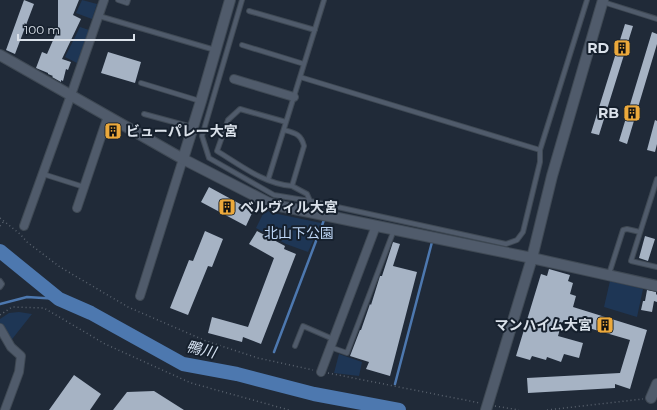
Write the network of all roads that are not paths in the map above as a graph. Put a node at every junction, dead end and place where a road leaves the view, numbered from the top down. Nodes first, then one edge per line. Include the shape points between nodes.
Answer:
1 (104, 0) edge
2 (118, 0) edge
3 (128, 0) edge
4 (230, 0) edge
5 (242, 0) edge
6 (324, 0) edge
7 (587, 0) edge
8 (603, 1) edge
9 (250, 11) dead end
10 (98, 16) junction
11 (657, 19) edge
12 (314, 30) junction
13 (242, 45) dead end
14 (216, 50) junction
15 (0, 55) edge
16 (304, 64) junction
17 (300, 77) junction
18 (234, 79) dead end
19 (142, 83) dead end
20 (71, 95) junction
21 (294, 97) junction
22 (201, 101) junction
23 (144, 114) dead end
24 (108, 116) junction
25 (286, 122) junction
26 (193, 127) junction
27 (284, 130) junction
28 (540, 150) junction
29 (183, 159) junction
30 (42, 174) junction
31 (657, 179) edge
32 (268, 180) junction
33 (292, 186) junction
34 (84, 187) junction
35 (310, 201) junction
36 (77, 208) dead end
37 (24, 226) dead end
38 (376, 226) junction
39 (394, 229) junction
40 (640, 232) junction
41 (532, 258) junction
42 (657, 267) edge
43 (609, 275) junction
44 (0, 281) edge
45 (657, 286) edge
46 (0, 287) edge
47 (140, 296) dead end
48 (0, 328) edge
49 (331, 343) junction
50 (295, 346) dead end
51 (321, 372) road end
52 (657, 384) edge
53 (651, 398) road end
54 (487, 408) edge
55 (5, 410) edge

1 - 10 street
2 - 3 lane via 127,3
4 - 14 street
5 - 35 lane via 202,136 209,158 274,195
6 - 12 lane
7 - 28 lane
8 - 11 lane
8 - 41 street via 558,154
9 - 12 lane
10 - 14 lane
10 - 20 street
12 - 16 lane
13 - 16 lane
14 - 22 street
15 - 20 street
16 - 17 lane
17 - 21 lane
17 - 28 lane
18 - 21 street
19 - 22 lane
20 - 24 street
20 - 30 street
21 - 25 lane
22 - 26 street
23 - 26 lane
24 - 29 street
24 - 34 street
25 - 27 lane
25 - 32 lane via 240,109 228,120 217,151
26 - 29 street
27 - 32 lane
27 - 33 lane via 300,136 304,146
28 - 35 lane via 540,162 523,232 517,240 506,244
29 - 38 street via 271,204
29 - 47 street
30 - 34 lane
30 - 37 street
31 - 40 lane
32 - 33 lane
33 - 35 lane via 307,194
34 - 36 street
38 - 39 street
38 - 49 street
39 - 41 street
39 - 49 lane via 347,352
40 - 42 lane via 631,261
40 - 43 lane via 623,230
41 - 43 street
41 - 54 street
43 - 45 street
44 - 46 lane
48 - 55 street via 11,347 21,356 19,372
49 - 50 lane via 302,326
49 - 51 street
52 - 53 street

